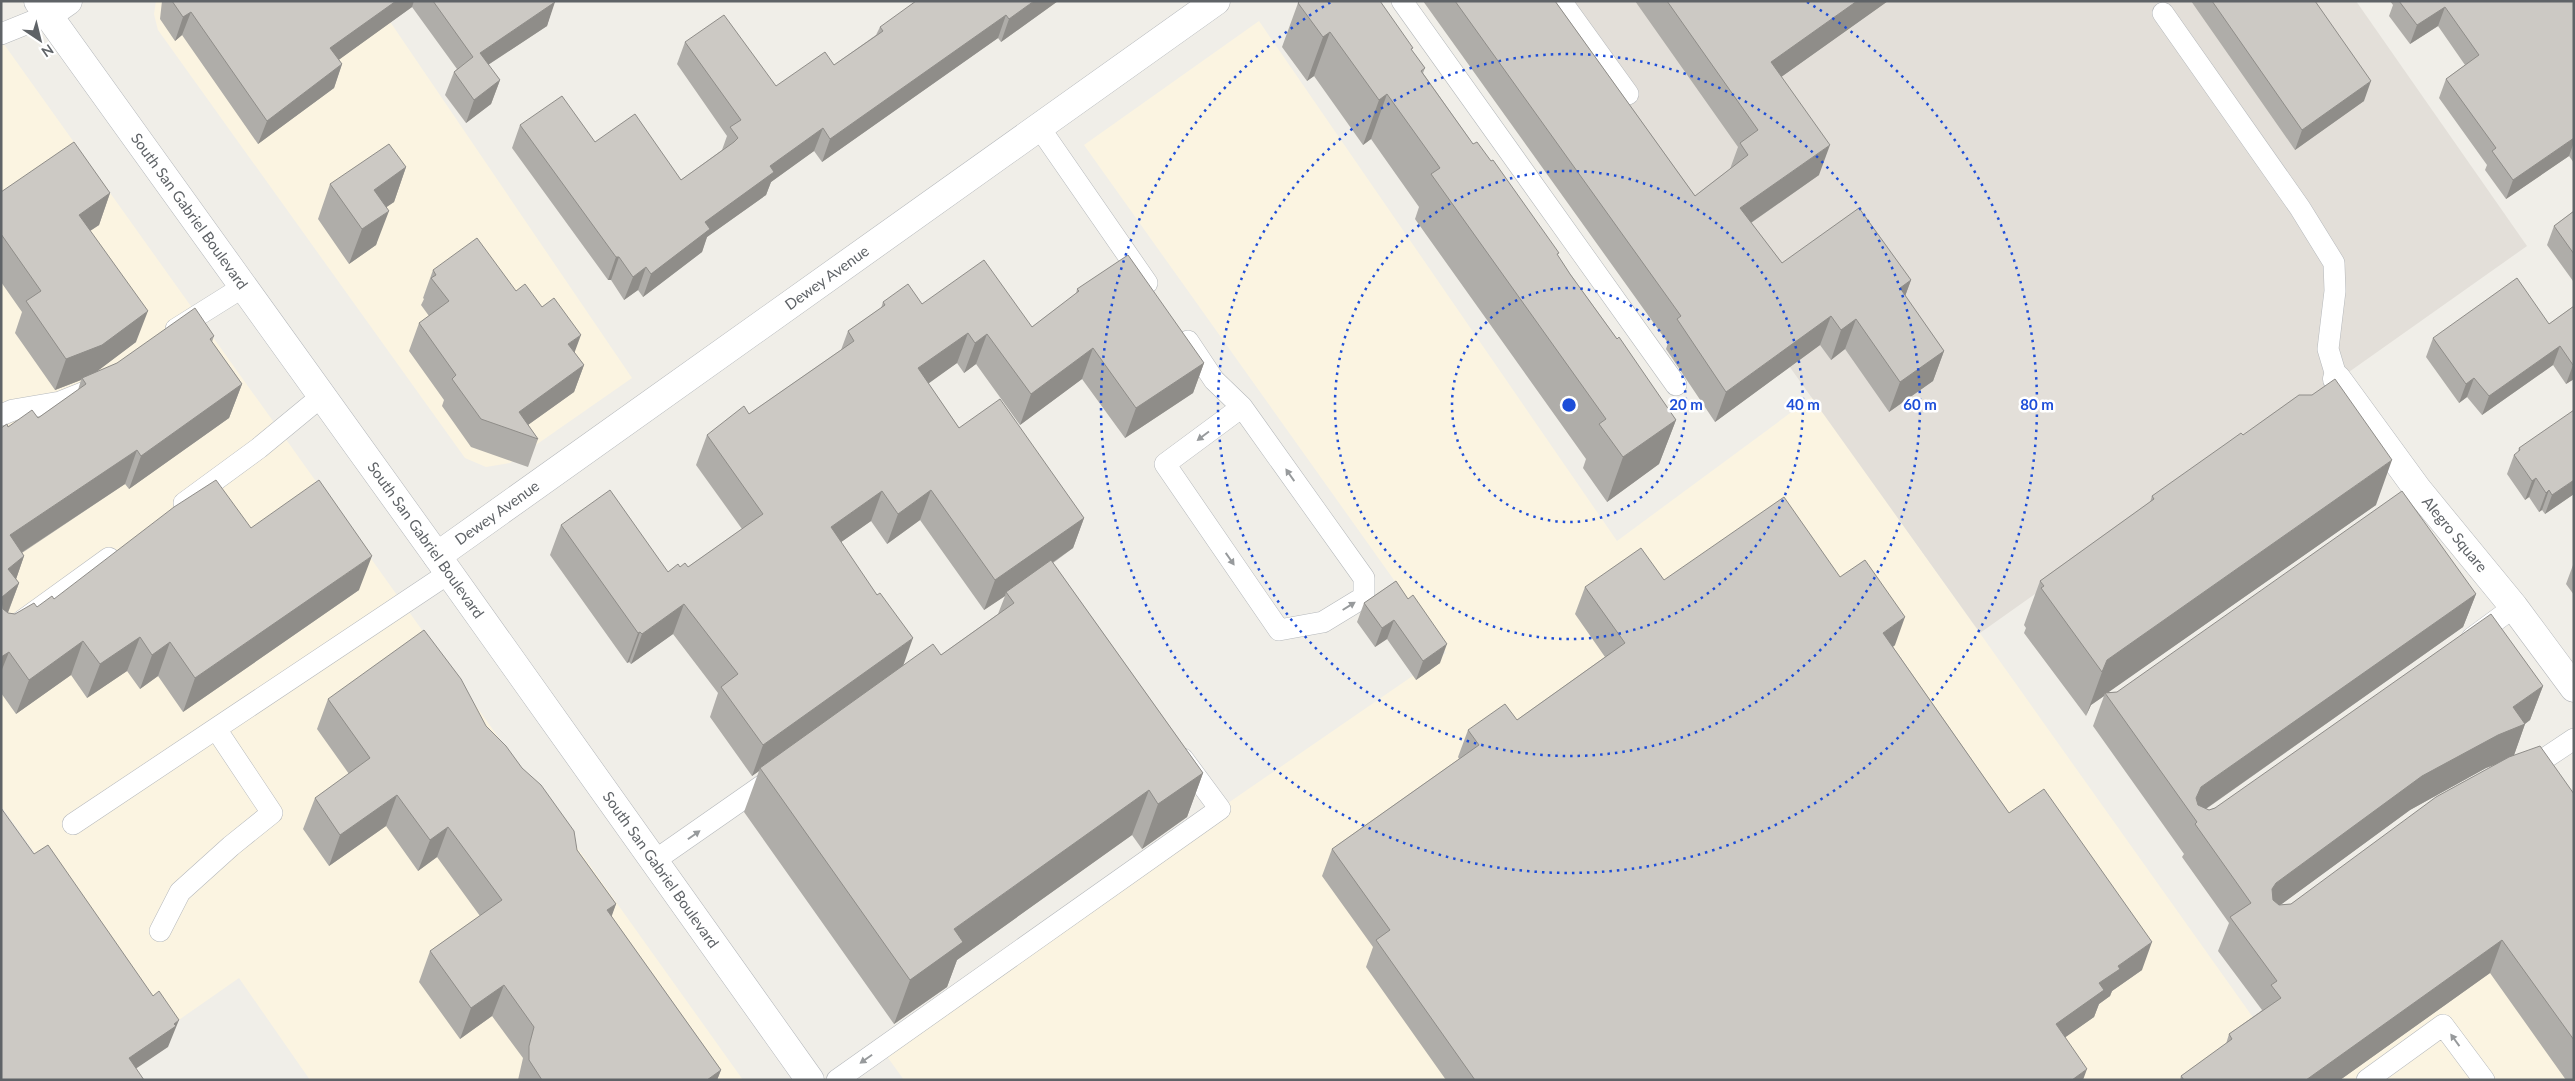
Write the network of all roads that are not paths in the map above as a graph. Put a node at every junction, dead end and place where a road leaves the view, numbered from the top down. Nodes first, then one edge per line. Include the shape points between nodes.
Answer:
1 (1216, 1) edge
2 (1402, 1) edge
3 (1561, 1) edge
4 (52, 6) edge
5 (2163, 13) dead end
6 (1, 34) edge
7 (1628, 94) dead end
8 (1039, 127) junction
9 (243, 286) junction
10 (1159, 299) edge
11 (1176, 324) edge
12 (160, 341) edge
13 (2337, 379) joint
14 (105, 381) edge
15 (1676, 385) dead end
16 (322, 396) junction
17 (1242, 407) junction
18 (1, 415) edge
19 (168, 515) edge
20 (122, 548) edge
21 (443, 564) junction
22 (2514, 607) junction
23 (1, 636) edge
24 (2458, 648) edge
25 (2574, 688) edge
26 (216, 729) junction
27 (2574, 739) edge
28 (1173, 745) edge
29 (789, 767) edge
30 (2501, 776) edge
31 (73, 824) dead end
32 (654, 862) junction
33 (160, 931) dead end
34 (810, 1080) edge
35 (837, 1080) edge
36 (2367, 1080) edge
37 (2484, 1080) edge

1 - 8 street, Dewey Avenue
2 - 15 lane
3 - 7 lane
4 - 6 lane
4 - 9 street, South San Gabriel Boulevard
5 - 13 lane via 2300,208 2334,262 2335,291 2328,349
8 - 10 lane
8 - 21 street, Dewey Avenue
9 - 12 lane
9 - 16 street, South San Gabriel Boulevard
11 - 17 lane via 1214,380
13 - 22 street, Alegro Square via 2410,495
14 - 18 lane via 60,402
16 - 19 lane via 259,448
16 - 21 street, South San Gabriel Boulevard
17 -> 17 lane via 1164,464 1279,630 1323,622 1364,597 1364,578
20 - 23 lane
21 - 26 lane
21 - 32 street, South San Gabriel Boulevard
22 - 24 lane
22 - 25 street, Alegro Square
26 - 31 lane
26 - 33 lane via 272,813 180,892
27 - 30 lane via 2541,760
28 -> 35 lane via 1220,809
32 -> 29 lane
32 - 34 street, South San Gabriel Boulevard
37 -> 36 lane via 2443,1025

